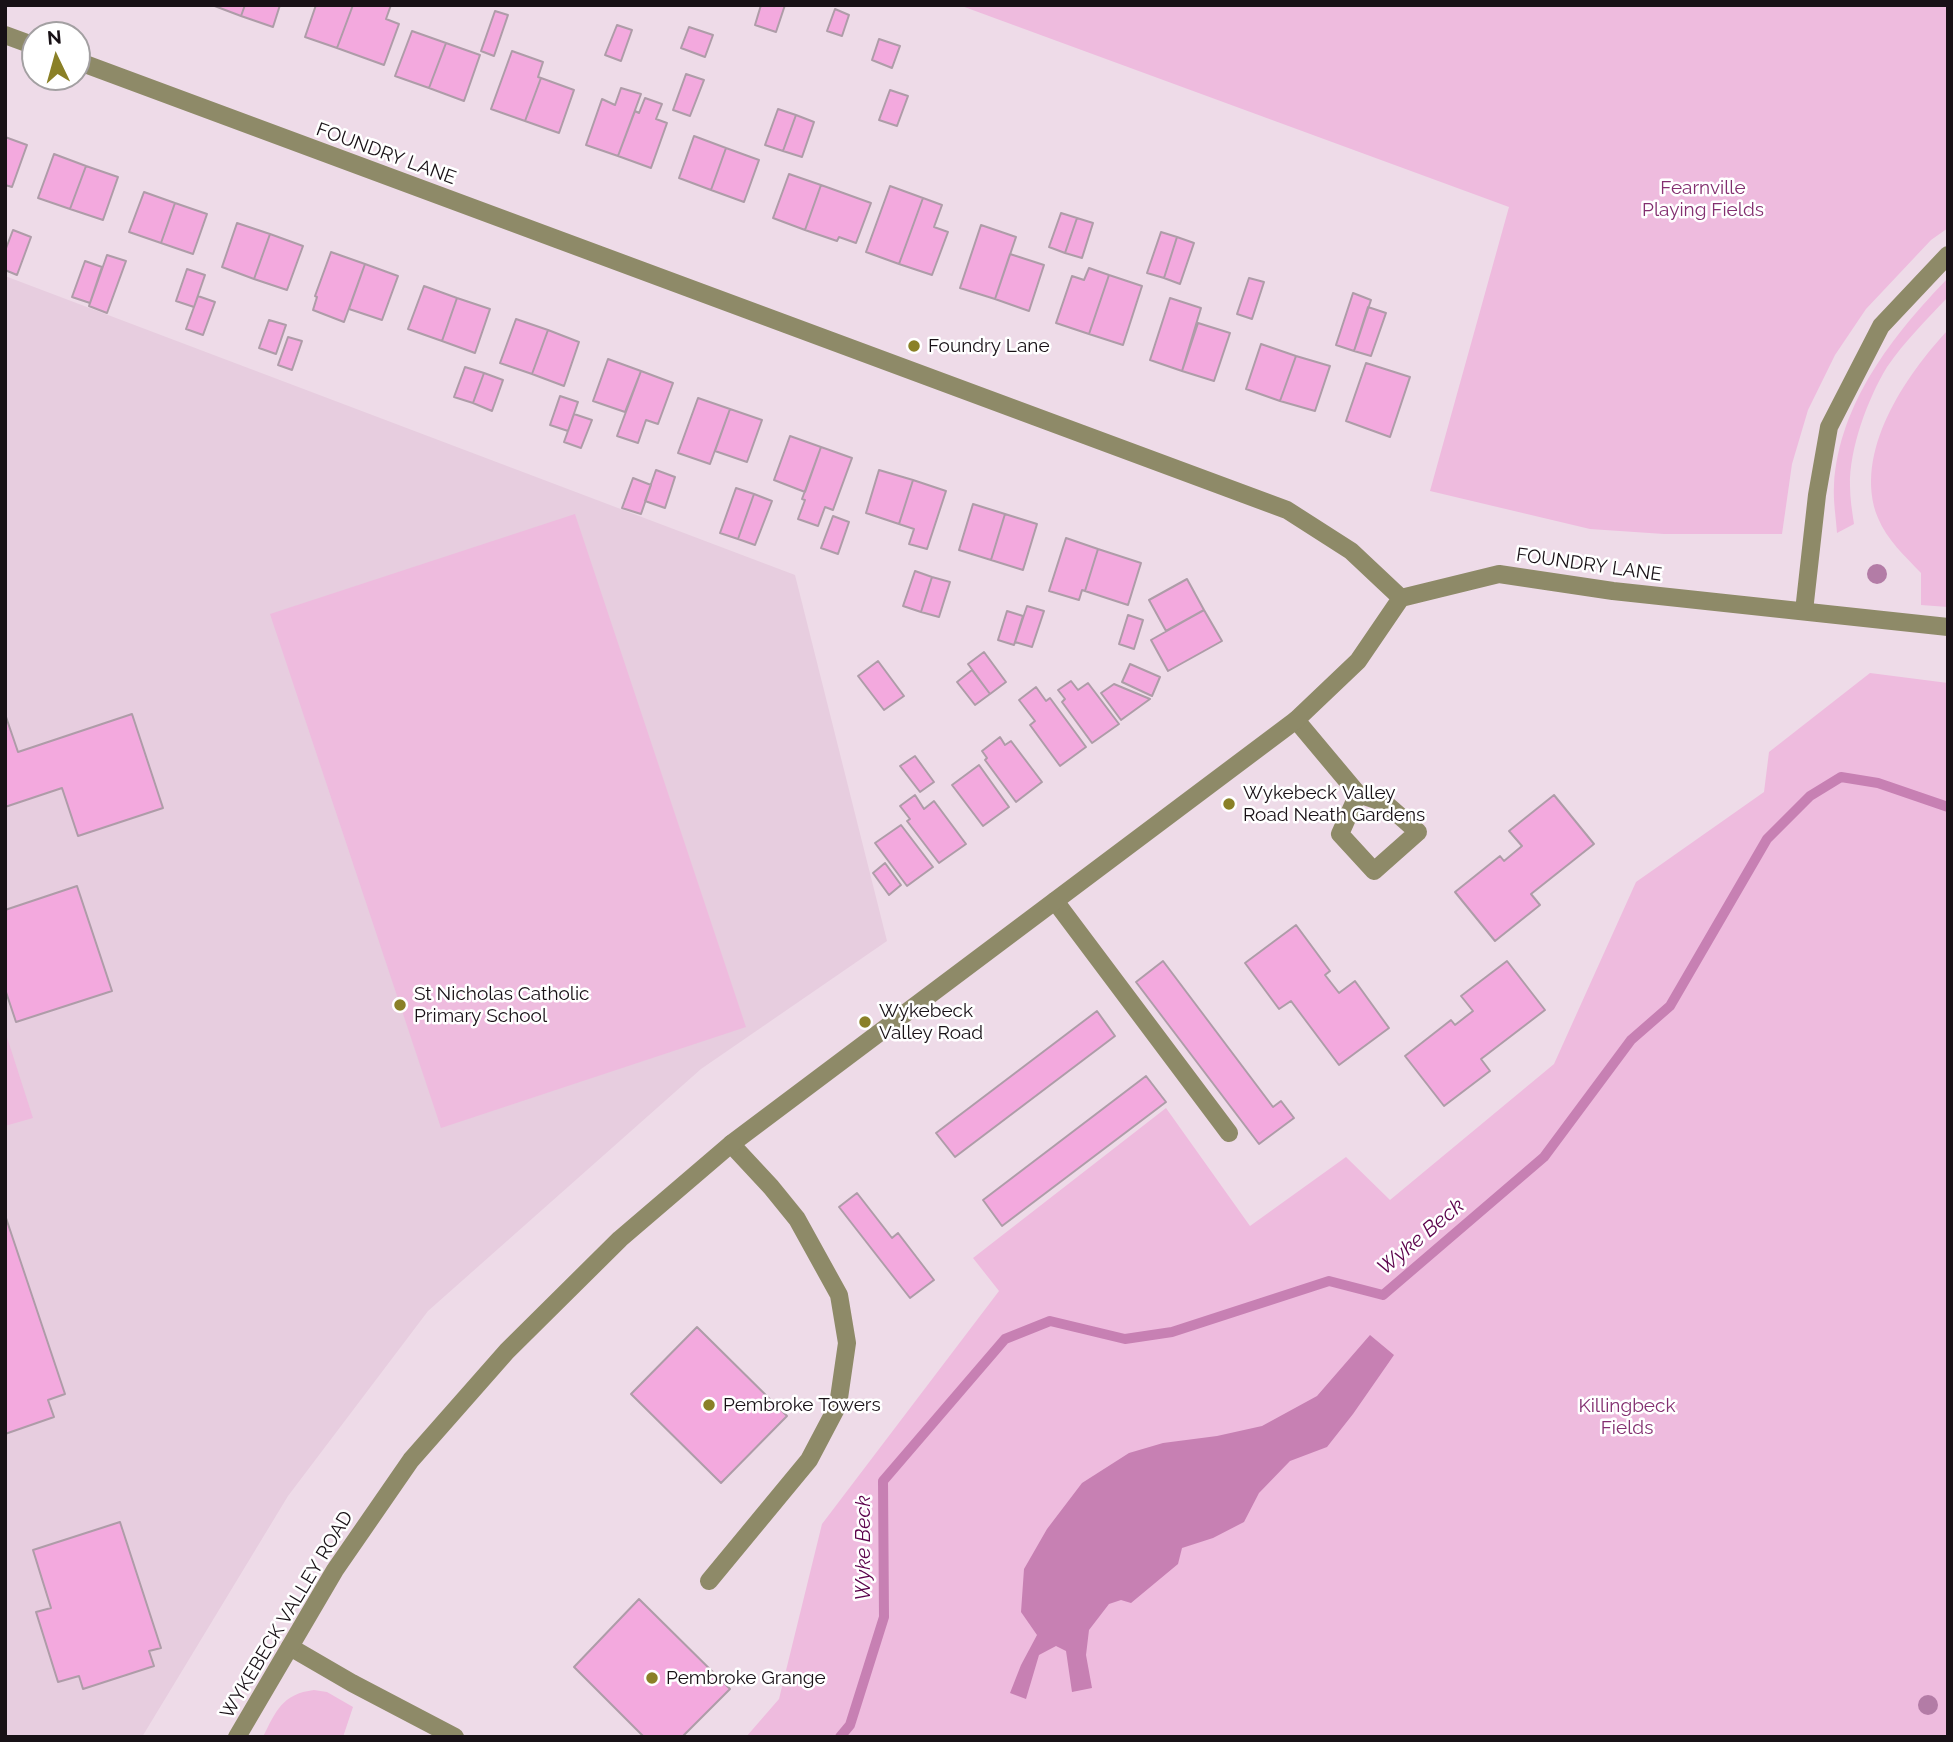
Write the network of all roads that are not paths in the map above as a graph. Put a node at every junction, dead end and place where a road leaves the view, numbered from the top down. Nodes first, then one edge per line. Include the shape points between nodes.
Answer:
1 (91, 66) edge
2 (1948, 255) edge
3 (1401, 598) junction
4 (1804, 611) junction
5 (1948, 627) edge
6 (1296, 720) junction
7 (1358, 794) junction
8 (1055, 901) junction
9 (1229, 1133) dead end
10 (731, 1144) junction
11 (709, 1581) dead end
12 (290, 1647) junction
13 (237, 1737) edge
14 (455, 1737) edge

1 - 3 street, FOUNDRY LANE via 1287,510 1351,551
2 - 4 street via 1881,326 1829,427
3 - 4 street, FOUNDRY LANE via 1499,574
3 - 6 street, WYKEBECK VALLEY ROAD via 1358,661
4 - 5 street, FOUNDRY LANE
6 - 7 street
6 - 8 street, WYKEBECK VALLEY ROAD
7 - 7 street via 1385,803 1418,832 1374,871 1340,834
8 - 9 street
8 - 10 street, WYKEBECK VALLEY ROAD
10 - 11 street via 797,1219 839,1295 847,1343 838,1405 808,1460
10 - 12 street, WYKEBECK VALLEY ROAD via 620,1239 507,1351 420,1450 335,1570
12 - 13 street, WYKEBECK VALLEY ROAD
12 - 14 street

